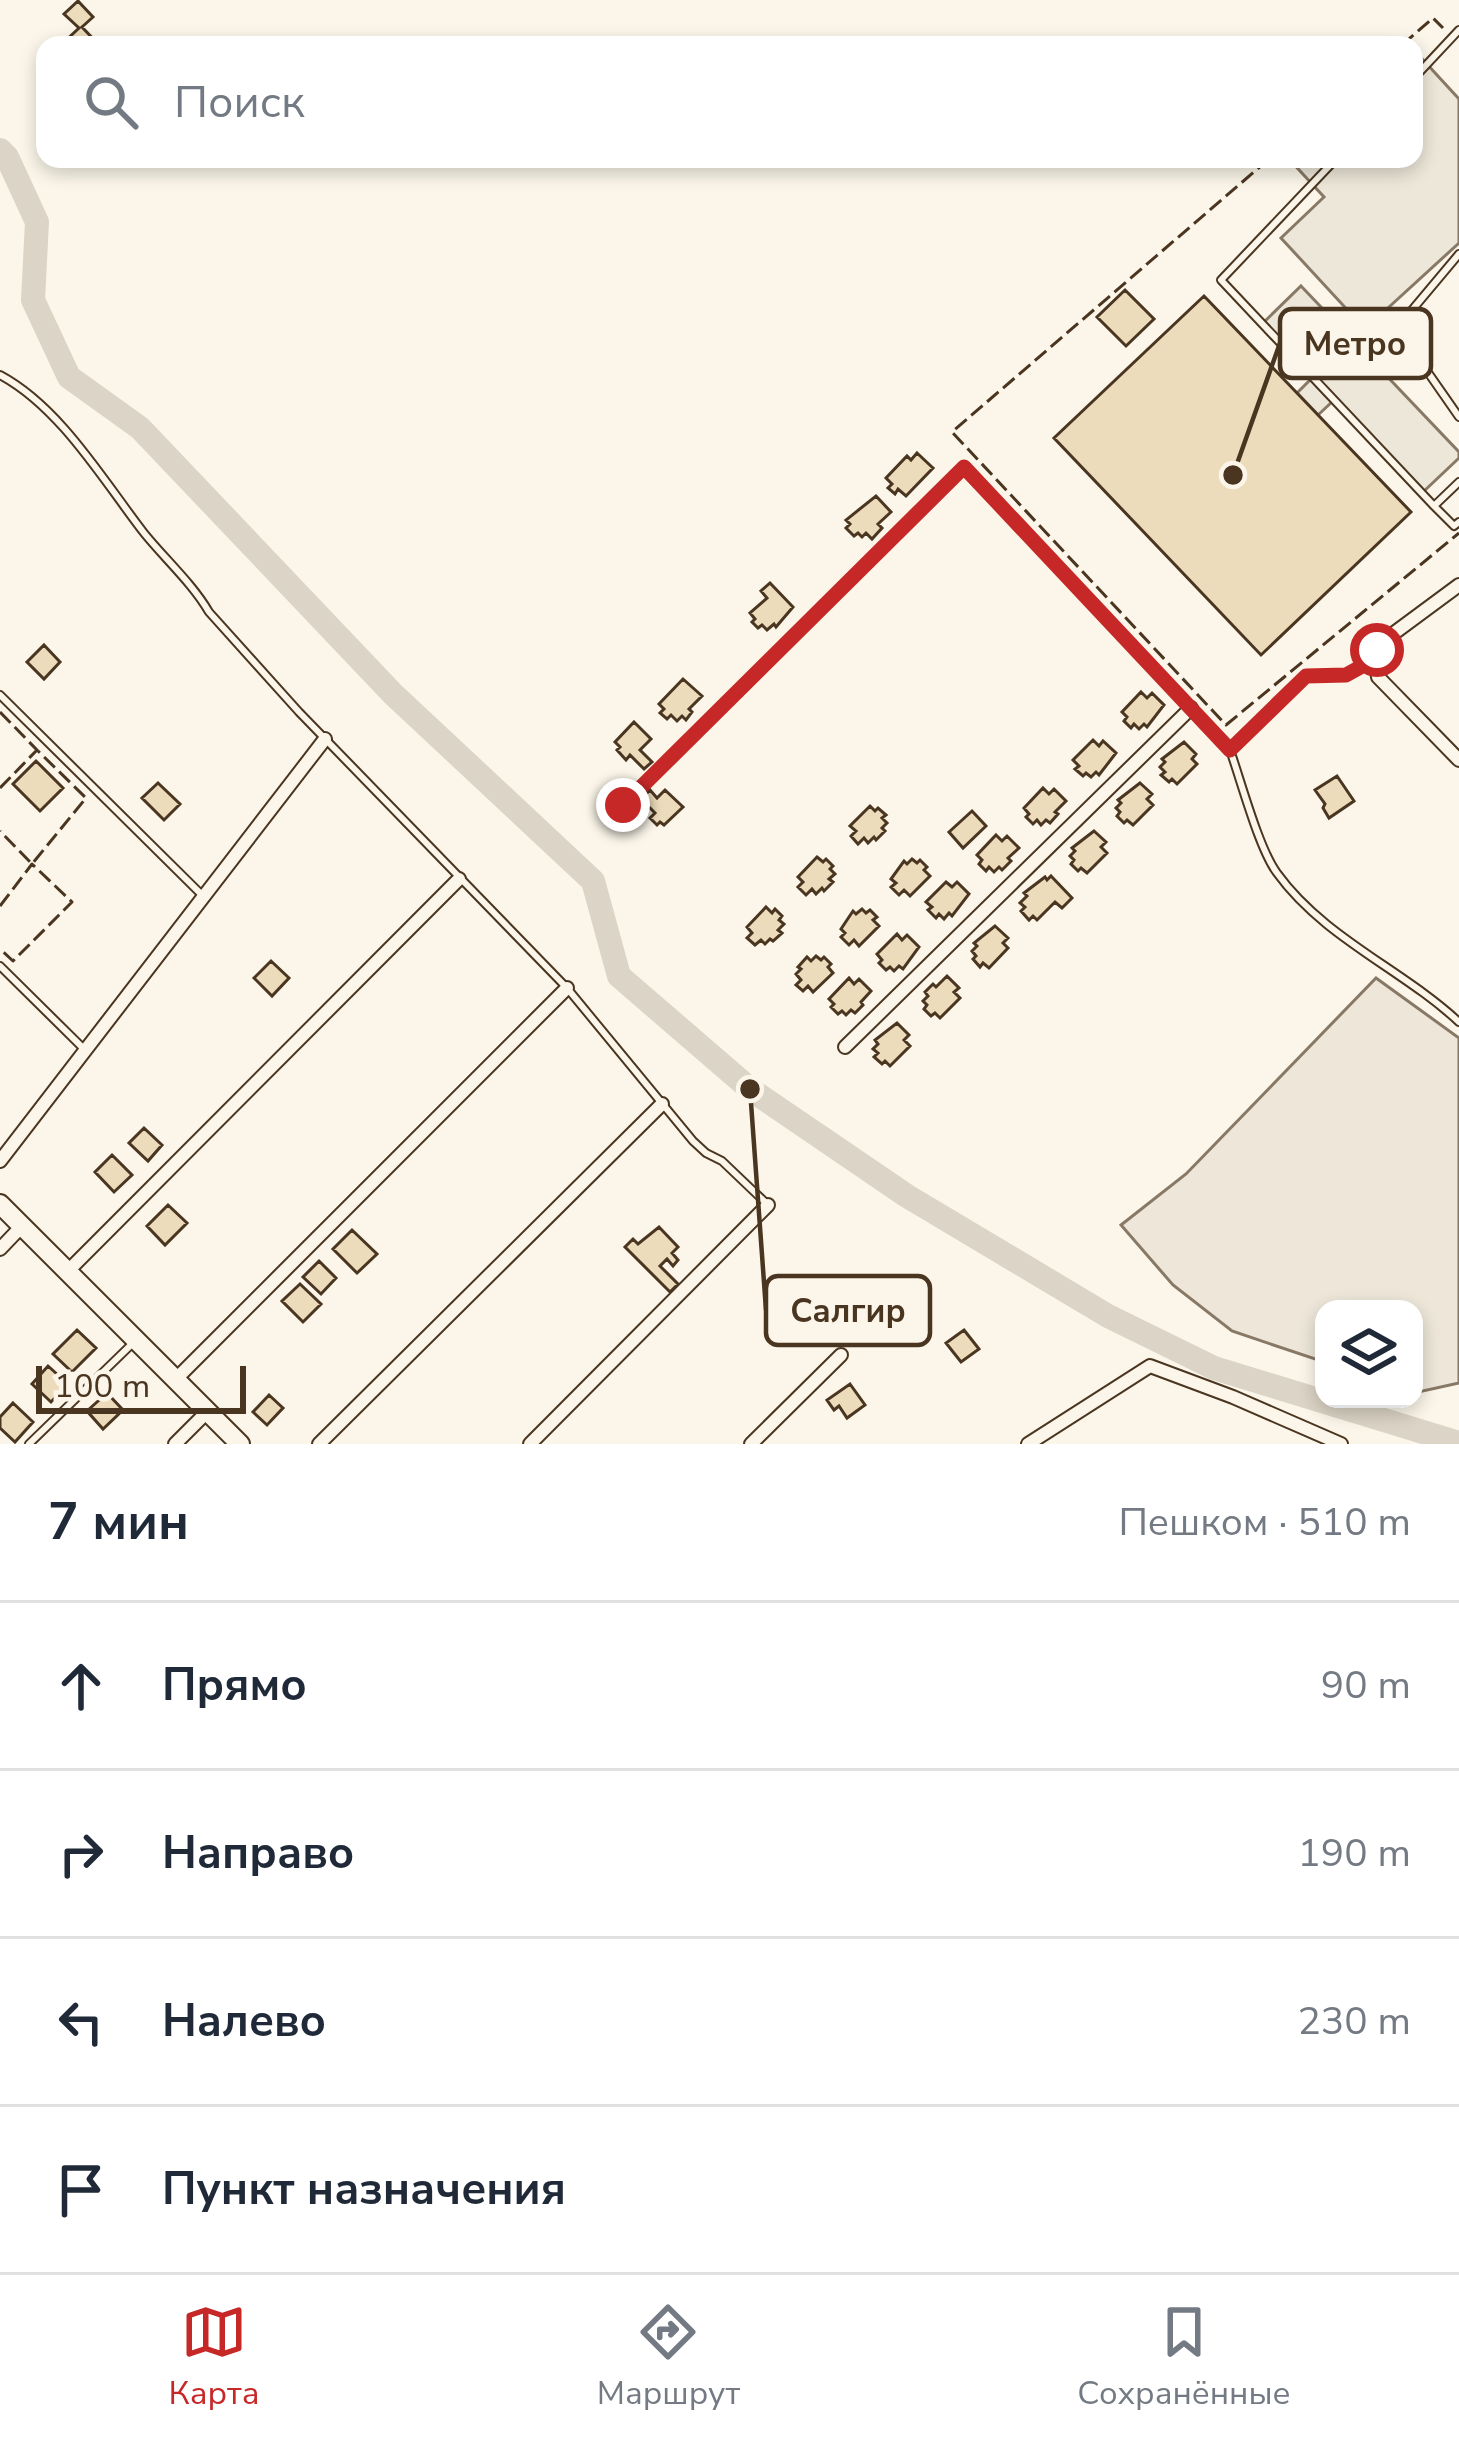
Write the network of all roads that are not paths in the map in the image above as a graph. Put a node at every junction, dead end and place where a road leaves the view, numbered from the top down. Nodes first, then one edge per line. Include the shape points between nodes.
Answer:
1 (1459, 30) edge
2 (1423, 68) edge
3 (1328, 168) edge
4 (1459, 254) edge
5 (0, 375) edge
6 (1459, 417) edge
7 (1459, 482) edge
8 (1434, 506) junction
9 (1459, 522) edge
10 (1459, 585) edge
11 (1375, 659) junction
12 (0, 695) edge
13 (1191, 708) junction
14 (326, 739) junction
15 (1230, 750) junction
16 (1459, 760) edge
17 (623, 805) dead end
18 (459, 878) junction
19 (203, 897) junction
20 (0, 966) edge
21 (567, 988) junction
22 (1459, 1022) edge
23 (845, 1047) dead end
24 (85, 1050) junction
25 (662, 1104) junction
26 (0, 1161) edge
27 (0, 1204) edge
28 (768, 1205) joint
29 (22, 1226) junction
30 (0, 1249) edge
31 (67, 1272) junction
32 (136, 1340) junction
33 (841, 1355) dead end
34 (175, 1380) junction
35 (207, 1412) junction
36 (29, 1444) edge
37 (176, 1444) edge
38 (240, 1444) edge
39 (319, 1444) edge
40 (530, 1444) edge
41 (751, 1444) edge
42 (1028, 1444) edge
43 (1342, 1444) edge

1 - 2 lane
3 - 8 lane via 1222,280
4 - 6 lane via 1397,328
5 - 14 lane via 40,404 209,612
7 - 8 lane
8 - 9 lane via 1454,526
10 - 11 street via 1382,642
11 - 15 lane via 1346,675 1306,676
11 - 16 street via 1378,677
12 - 19 lane
13 - 15 lane
13 - 17 lane via 964,467
13 - 23 street
14 - 18 lane
14 - 19 street
15 - 22 lane via 1274,870 1308,909
18 - 21 lane
18 - 31 street
19 - 24 street
20 - 24 lane
21 - 25 lane
21 - 34 street
24 - 26 street
25 - 28 lane
25 - 39 street
27 - 29 main road
28 - 40 street
29 - 30 street
29 - 31 main road
31 - 32 main road
32 - 34 main road
32 - 36 lane
33 - 41 street
34 - 35 main road
35 - 37 street
35 - 38 main road
42 - 43 street via 1150,1366

